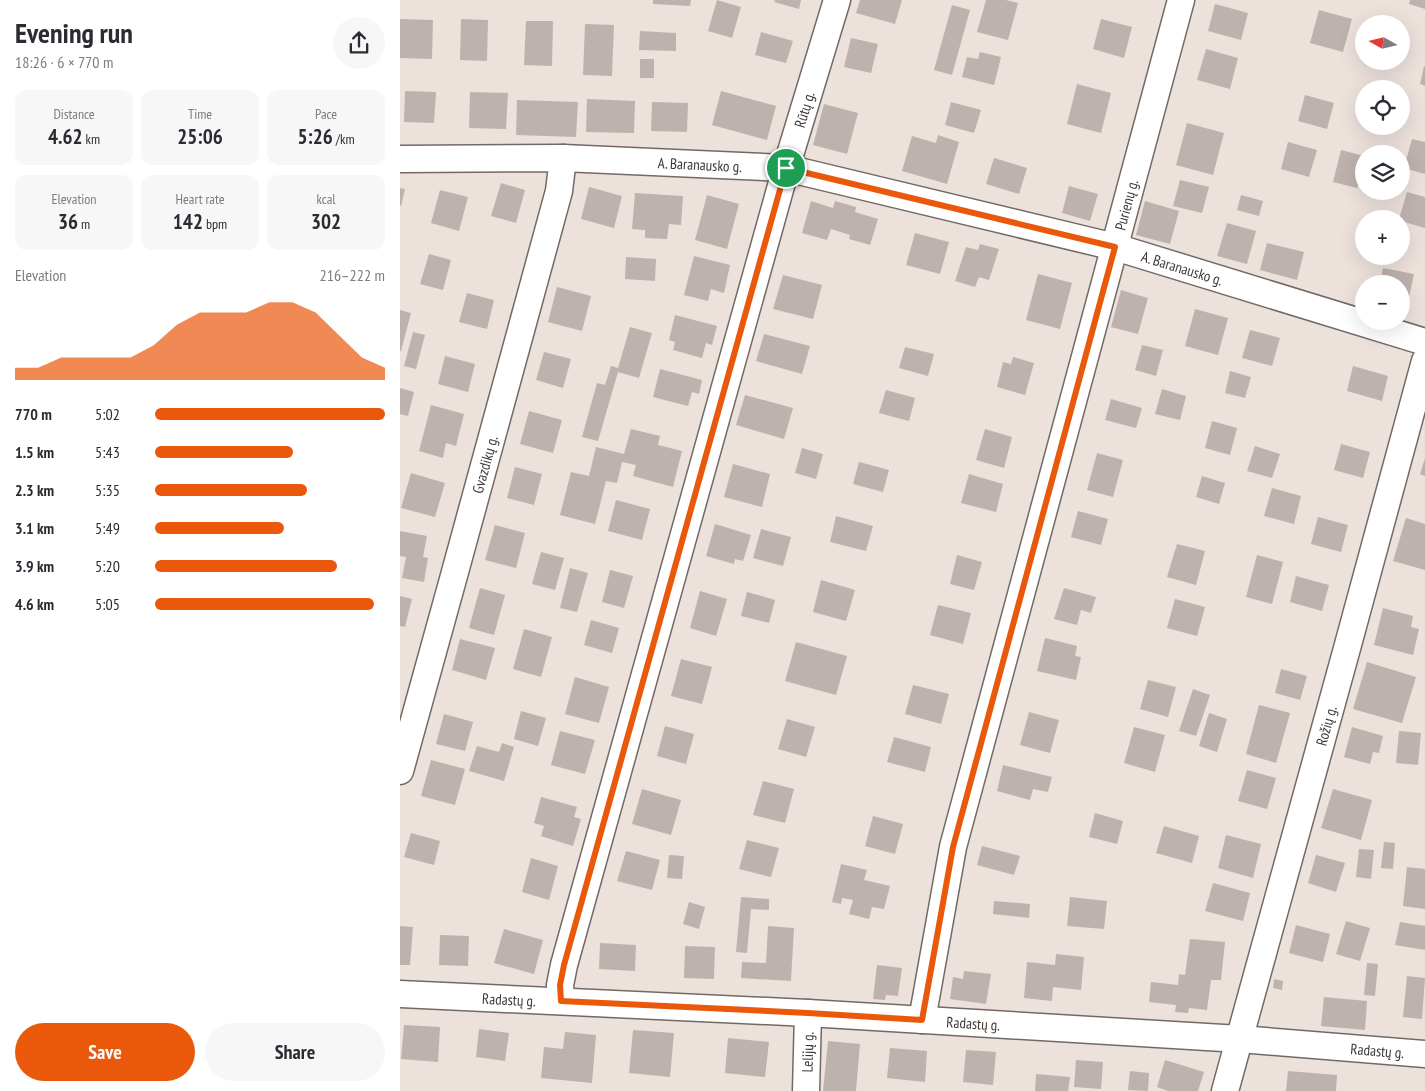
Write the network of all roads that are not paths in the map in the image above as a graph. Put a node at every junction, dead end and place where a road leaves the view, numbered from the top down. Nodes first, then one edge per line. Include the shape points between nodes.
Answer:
1 (837, 0) edge
2 (1181, 0) edge
3 (563, 158) junction
4 (400, 159) edge
5 (786, 168) junction
6 (1115, 247) junction
7 (1425, 342) edge
8 (1425, 361) edge
9 (400, 771) edge
10 (400, 994) edge
11 (561, 1001) junction
12 (808, 1013) junction
13 (922, 1020) junction
14 (1240, 1039) junction
15 (1425, 1054) edge
16 (806, 1091) edge
17 (1225, 1091) edge

1 - 5 street, Rūtų g.
2 - 6 street, Purienų g.
3 - 4 street, A. Baranausko g.
3 - 5 street, A. Baranausko g.
3 - 9 street, Gvazdikų g. via 559,191
5 - 6 street, A. Baranausko g.
5 - 11 street, Rūtų g. via 564,965
6 - 7 street, A. Baranausko g.
6 - 13 street, Purienų g. via 953,847
8 - 14 street, Rožių g.
10 - 11 street, Radastų g.
11 - 12 street, Radastų g.
12 - 13 street, Radastų g.
12 - 16 street, Lelijų g.
13 - 14 street, Radastų g.
14 - 15 street, Radastų g.
14 - 17 street, Rožių g.

